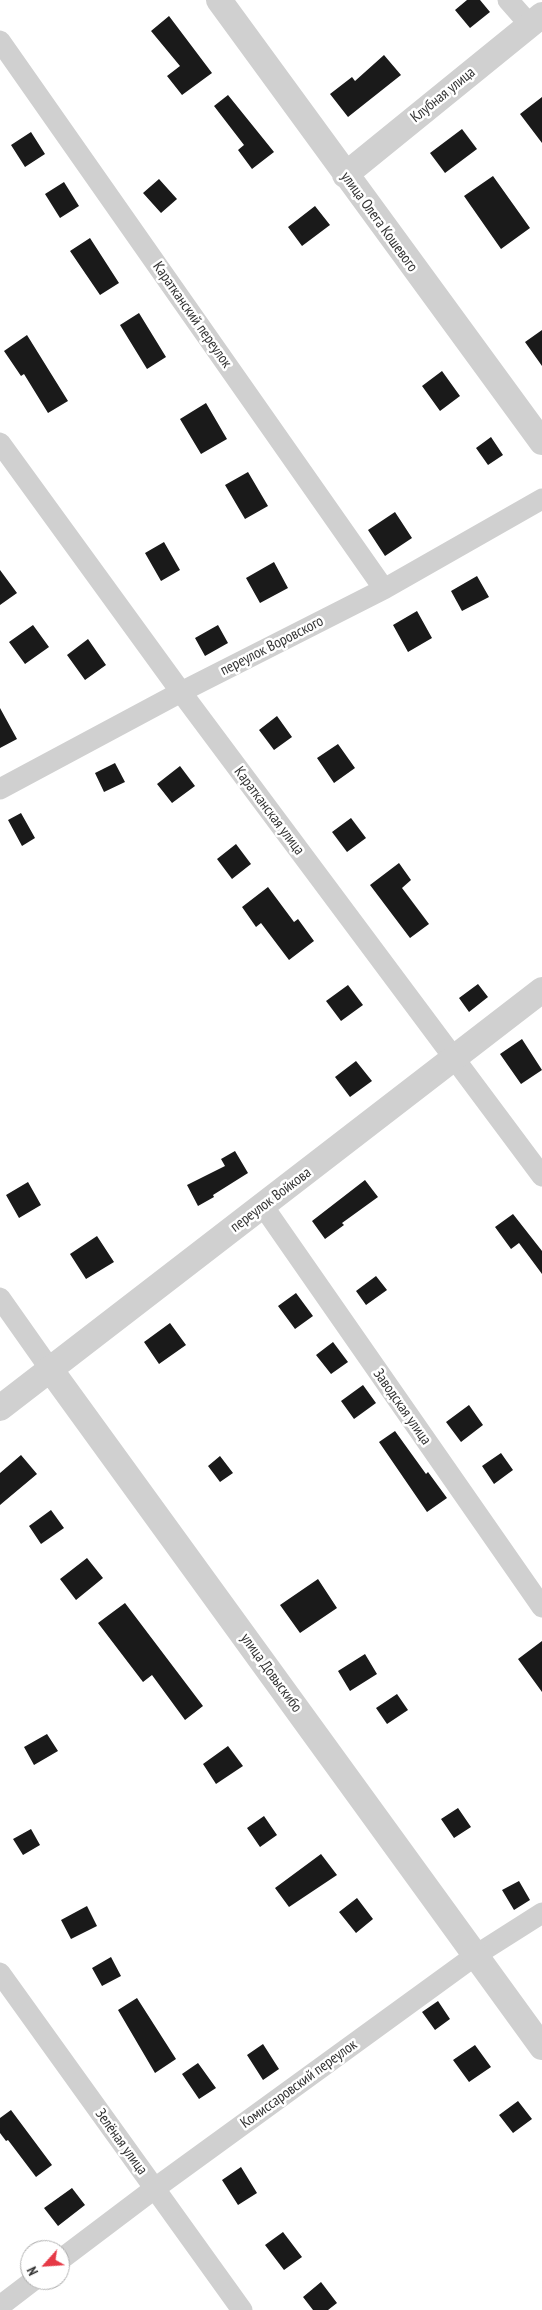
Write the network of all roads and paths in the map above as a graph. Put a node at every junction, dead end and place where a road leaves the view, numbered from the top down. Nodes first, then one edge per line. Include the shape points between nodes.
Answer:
1 (219, 0) edge
2 (508, 0) edge
3 (536, 20) edge
4 (0, 41) edge
5 (345, 175) junction
6 (542, 442) edge
7 (0, 443) edge
8 (542, 499) edge
9 (384, 589) junction
10 (181, 692) junction
11 (0, 789) edge
12 (542, 990) edge
13 (454, 1059) junction
14 (542, 1176) edge
15 (263, 1206) junction
16 (0, 1298) edge
17 (50, 1369) junction
18 (0, 1408) edge
19 (542, 1607) edge
20 (542, 1913) edge
21 (476, 1956) junction
22 (0, 1973) edge
23 (542, 2047) edge
24 (154, 2189) junction
25 (70, 2252) edge
26 (21, 2290) edge
27 (0, 2306) edge
28 (242, 2310) edge

1 - 5 street, улица Олега Кошевого
2 - 3 street
3 - 5 street, Клубная улица
4 - 9 street, Каратканский переулок
5 - 6 street, улица Олега Кошевого
7 - 10 street, Каратканская улица
8 - 9 street, переулок Воровского
9 - 10 street, переулок Воровского
10 - 11 street, переулок Воровского
10 - 13 street, Каратканская улица
12 - 13 street, переулок Войкова
13 - 14 street, Каратканская улица
13 - 15 street, переулок Войкова
15 - 17 street, переулок Войкова
15 - 19 street, Заводская улица
16 - 17 street, улица Довыскибо
17 - 18 street, переулок Войкова
17 - 21 street, улица Довыскибо
20 - 21 street, Комиссаровский переулок
21 - 23 street, улица Довыскибо
21 - 24 street, Комиссаровский переулок
22 - 24 street, Зелёная улица
24 - 25 street, Комиссаровский переулок
24 - 28 street, Зелёная улица
26 - 27 street

